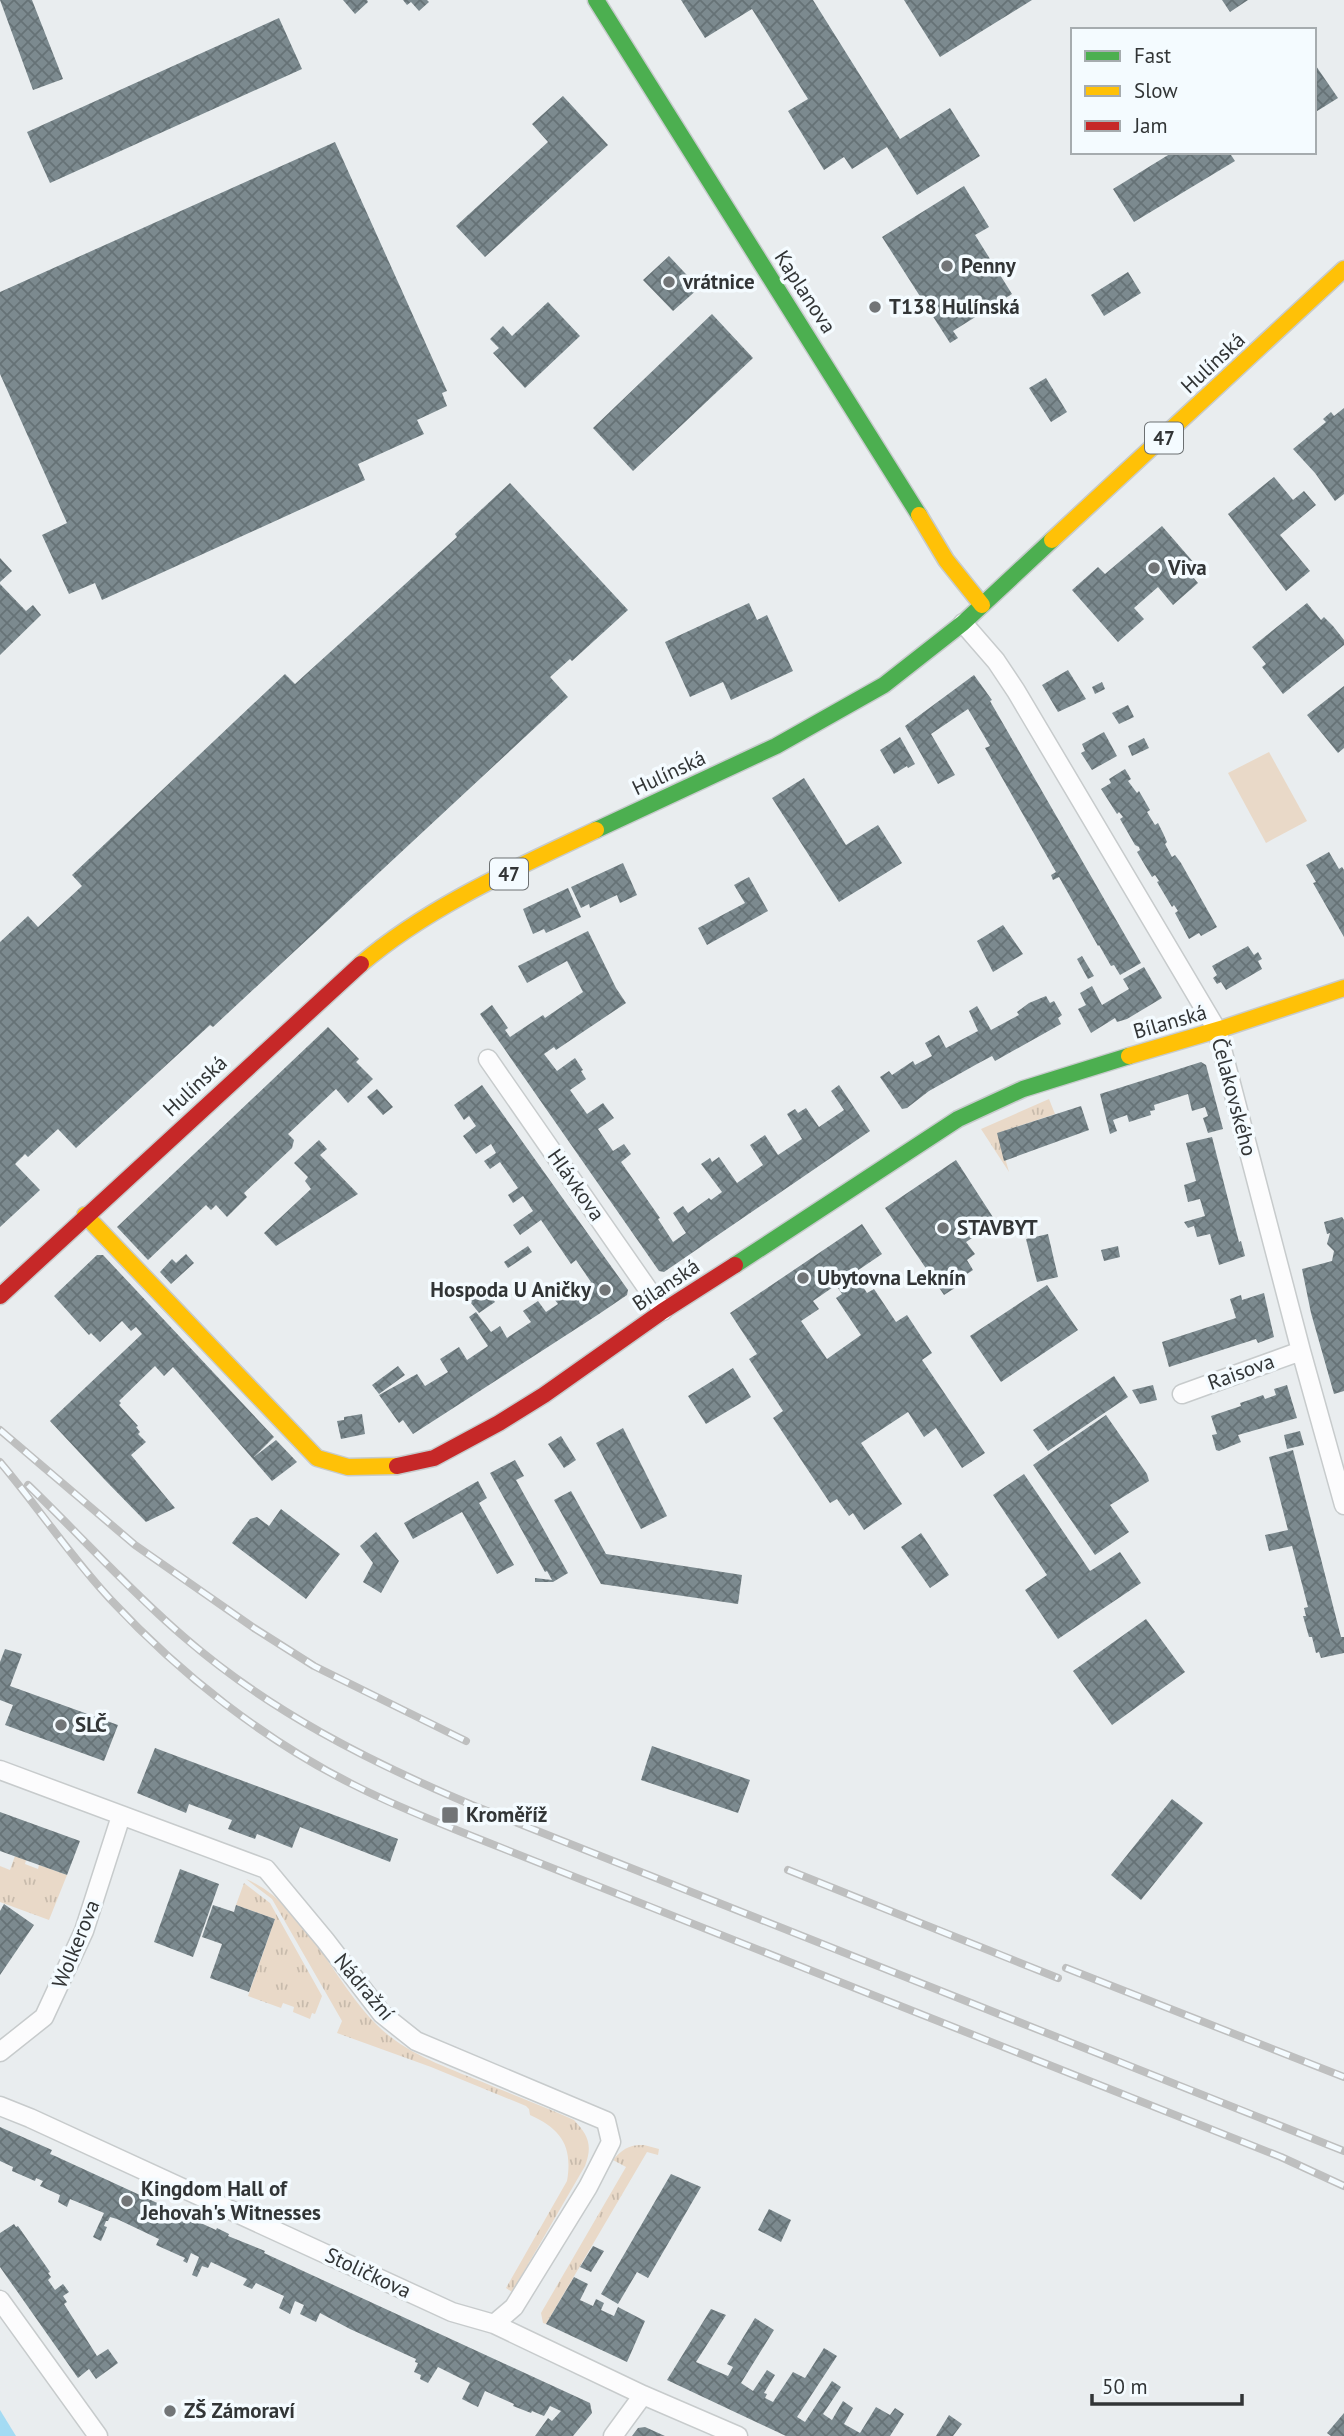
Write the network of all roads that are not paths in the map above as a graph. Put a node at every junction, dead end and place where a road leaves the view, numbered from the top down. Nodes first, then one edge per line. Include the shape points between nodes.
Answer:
1 (596, 0) edge
2 (1344, 269) edge
3 (982, 605) junction
4 (963, 623) junction
5 (1344, 988) edge
6 (1217, 1030) junction
7 (488, 1059) dead end
8 (85, 1215) junction
9 (0, 1296) edge
10 (663, 1311) junction
11 (1301, 1351) junction
12 (1182, 1394) dead end
13 (1344, 1505) edge
14 (0, 1770) edge
15 (121, 1816) junction
16 (0, 2052) edge
17 (0, 2106) edge
18 (0, 2300) edge
19 (494, 2324) junction
20 (643, 2395) junction
21 (98, 2436) edge
22 (613, 2436) edge
23 (738, 2436) edge

1 - 3 main road, Kaplanova via 946,560
2 - 3 main road, Hulínská / 47
3 - 4 main road, Hulínská / 47
4 - 6 street, Čelakovského via 1016,691
4 - 8 main road, Hulínská / 47 via 884,685 775,746 558,848 411,927 328,992
5 - 6 main road, Bílanská
6 - 10 main road, Bílanská via 1023,1089 957,1119
6 - 11 street, Čelakovského
7 - 10 street, Hlávkova
8 - 9 main road, Hulínská / 47
8 - 10 main road, Bílanská via 317,1458 348,1467 402,1466 434,1458 544,1395
11 - 12 street, Raisova
11 - 13 street, Čelakovského
14 - 15 street, Nádražní
15 - 16 street, Wolkerova via 84,1931 44,2017
15 - 19 street, Nádražní via 266,1869 382,2014 416,2041 606,2121 611,2142 588,2187 514,2307
17 - 19 street, Stoličkova via 452,2312
18 - 21 street
19 - 20 street, Stoličkova
20 - 22 street
20 - 23 street, Stoličkova

